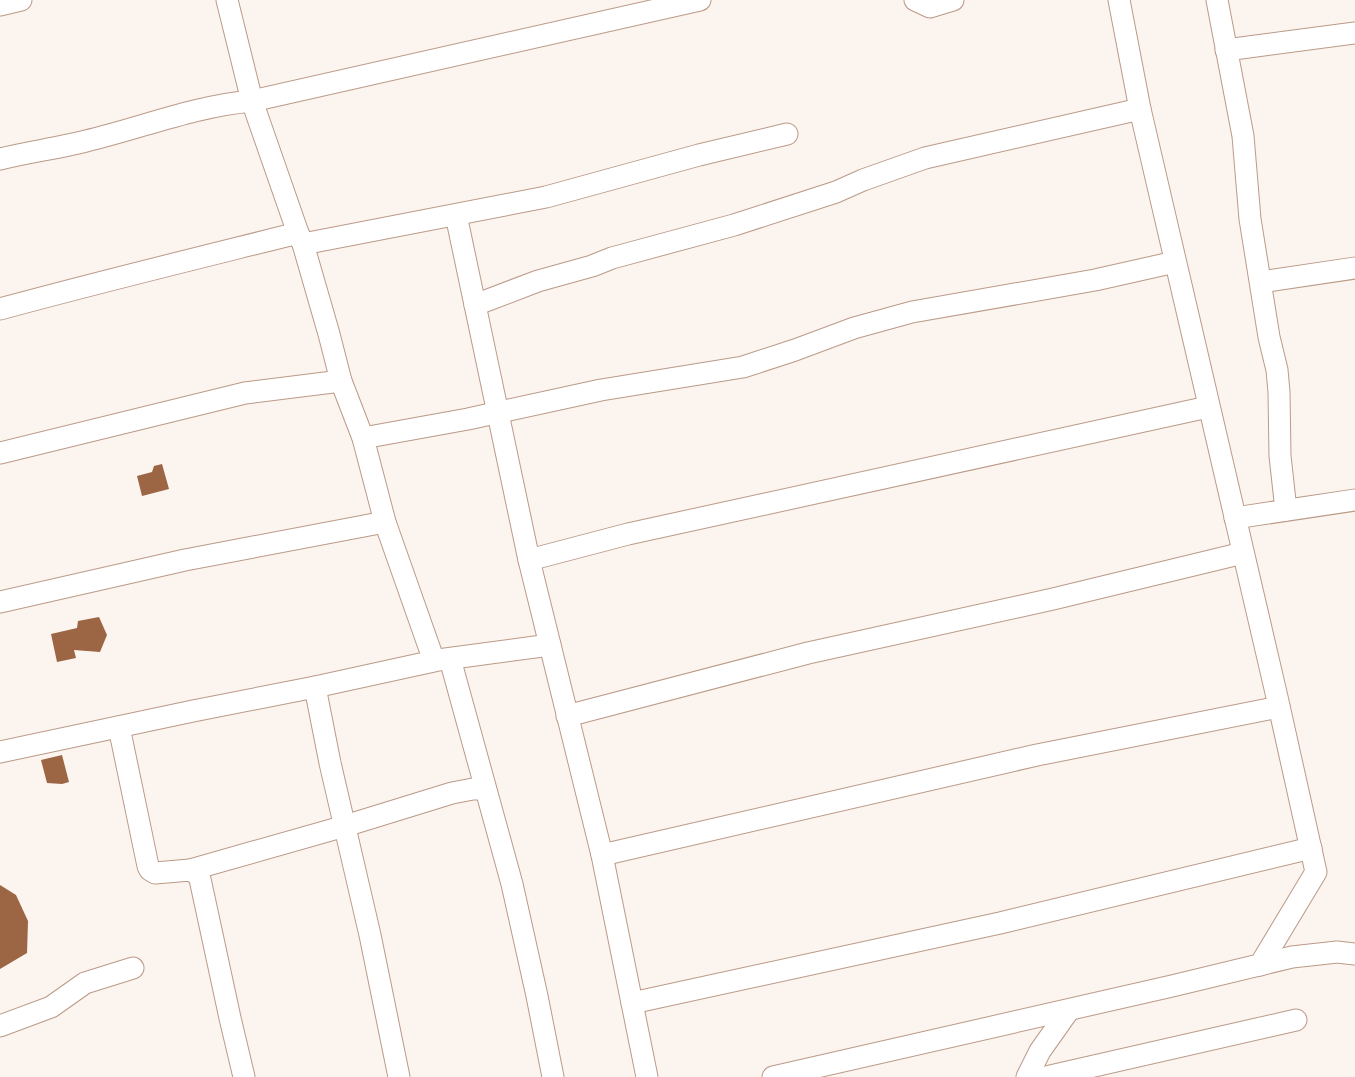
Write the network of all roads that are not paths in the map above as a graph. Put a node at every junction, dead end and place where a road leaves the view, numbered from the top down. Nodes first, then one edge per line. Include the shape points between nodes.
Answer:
1 (21, 0) edge
2 (227, 0) edge
3 (700, 0) edge
4 (915, 0) edge
5 (953, 0) edge
6 (1119, 0) edge
7 (1218, 0) edge
8 (0, 5) edge
9 (1355, 33) edge
10 (1226, 50) junction
11 (252, 101) junction
12 (1140, 110) junction
13 (787, 134) dead end
14 (0, 159) edge
15 (456, 214) junction
16 (300, 238) junction
17 (1175, 262) junction
18 (1355, 268) edge
19 (1261, 282) junction
20 (475, 305) junction
21 (0, 309) edge
22 (341, 381) junction
23 (1208, 406) junction
24 (498, 412) junction
25 (363, 438) junction
26 (0, 453) edge
27 (1355, 500) edge
28 (1286, 510) junction
29 (1235, 518) junction
30 (385, 522) junction
31 (1243, 553) junction
32 (529, 560) junction
33 (0, 602) edge
34 (550, 645) junction
35 (442, 660) junction
36 (315, 687) junction
37 (1279, 707) junction
38 (567, 716) junction
39 (119, 727) junction
40 (0, 752) edge
41 (485, 789) junction
42 (345, 826) junction
43 (1311, 848) junction
44 (602, 855) junction
45 (190, 870) junction
46 (1355, 954) edge
47 (1260, 964) junction
48 (133, 968) dead end
49 (632, 1003) junction
50 (1070, 1010) junction
51 (1296, 1020) dead end
52 (0, 1026) edge
53 (244, 1077) edge
54 (399, 1077) edge
55 (553, 1077) edge
56 (647, 1077) edge
57 (773, 1077) edge
58 (1027, 1077) edge
59 (1046, 1077) edge

1 - 8 street
2 - 11 street
3 - 11 street
4 - 5 street via 930,7
6 - 12 street
7 - 10 street
9 - 10 street
10 - 19 street via 1243,136 1250,219
11 - 14 street
11 - 16 street
12 - 17 street
12 - 20 street via 925,158 836,192 538,280
13 - 15 street via 546,197
15 - 16 street
15 - 20 street
16 - 21 street
16 - 22 street
17 - 23 street
17 - 24 street via 912,312 743,367
18 - 19 street
19 - 28 street via 1277,370
20 - 24 street
22 - 25 street
22 - 26 street via 245,393
23 - 29 street
23 - 32 street via 639,531
24 - 25 street
24 - 32 street
25 - 30 street
27 - 28 street
28 - 29 street
29 - 31 street
30 - 33 street
30 - 35 street
31 - 37 street
31 - 38 street via 808,653
32 - 34 street
34 - 35 street
34 - 38 street
35 - 36 street
35 - 41 street via 462,700
36 - 39 street
36 - 42 street
37 - 43 street
37 - 44 street via 1037,755
38 - 44 street
39 - 40 street
39 - 45 street via 148,866 155,873
41 - 42 street via 452,793
41 - 55 street via 512,884
42 - 45 street
42 - 54 street
43 - 47 street via 1316,872
43 - 49 street via 1000,923
44 - 49 street
45 - 53 street via 200,879
46 - 47 street via 1318,953
47 - 50 street
48 - 52 street via 85,983 51,1007
49 - 56 street
50 - 57 street
50 - 58 street
51 - 59 street

